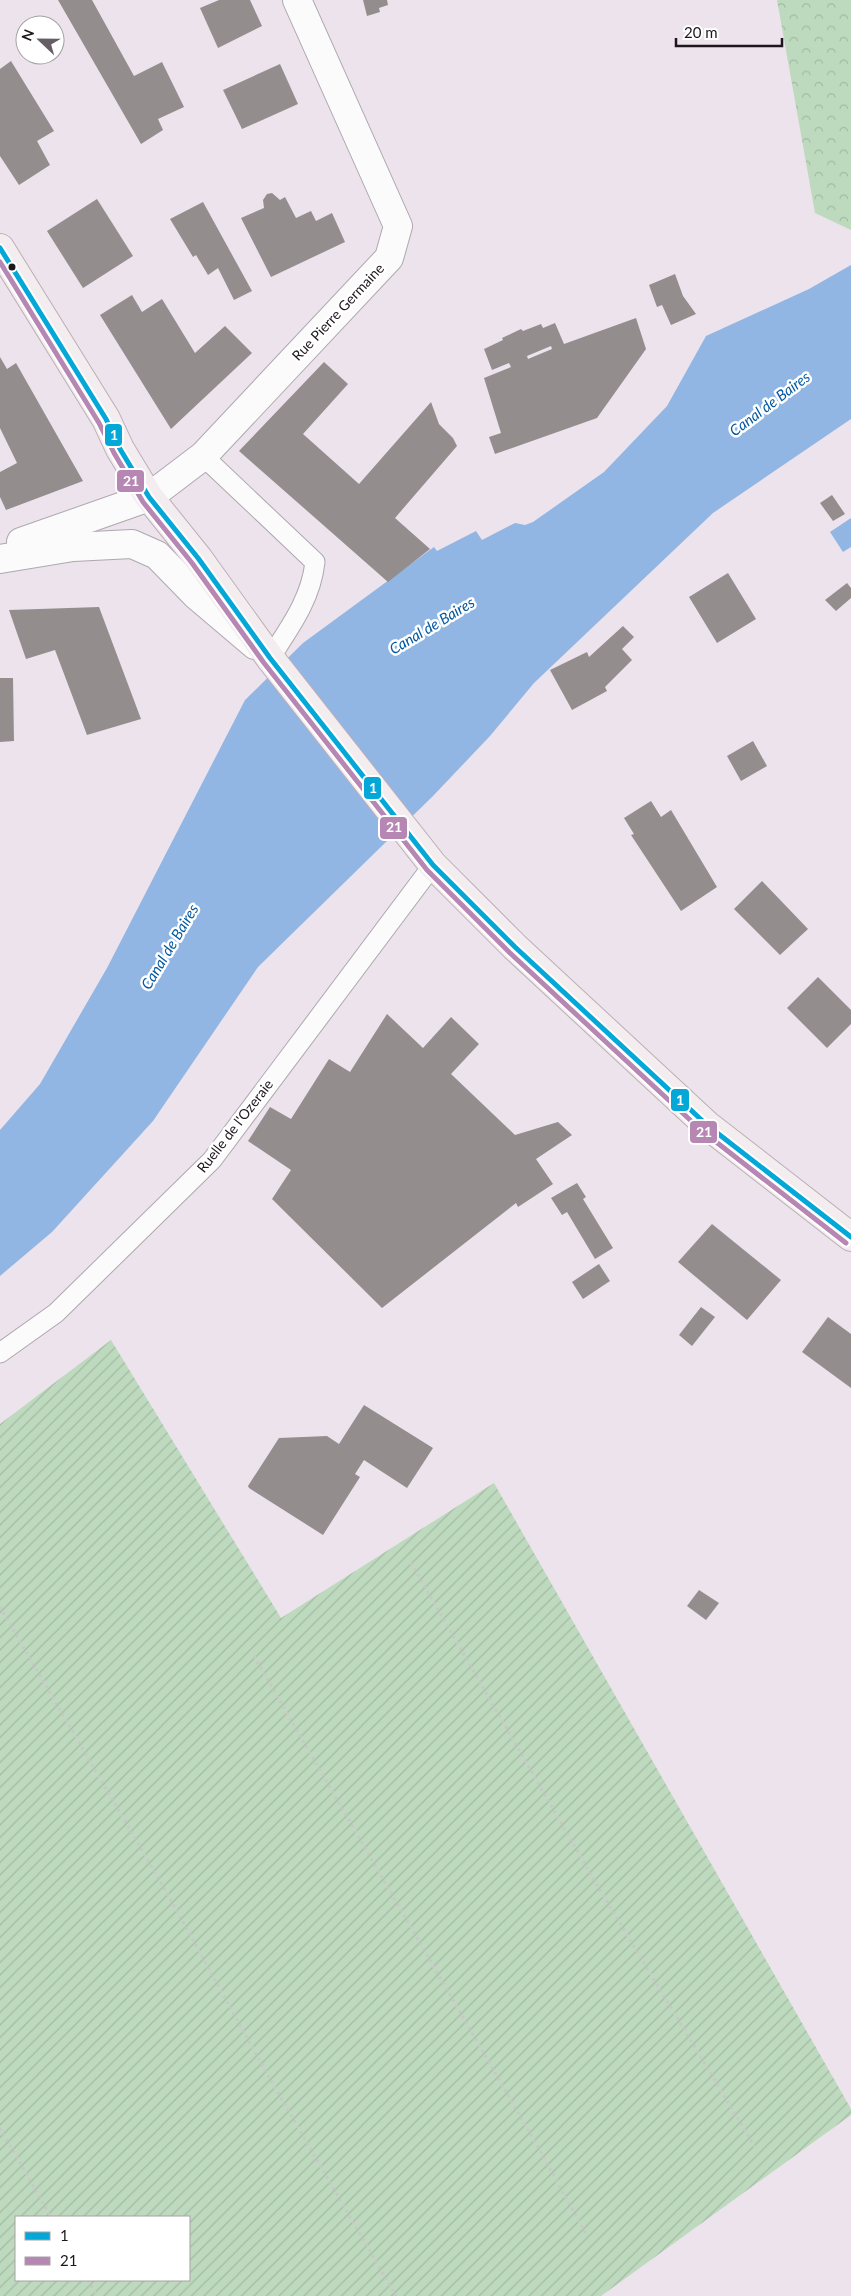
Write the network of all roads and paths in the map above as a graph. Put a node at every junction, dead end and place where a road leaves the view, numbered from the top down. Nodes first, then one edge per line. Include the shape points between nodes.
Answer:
1 (297, 0) edge
2 (0, 248) edge
3 (203, 456) junction
4 (149, 497) junction
5 (73, 547) junction
6 (0, 550) edge
7 (0, 559) edge
8 (270, 658) junction
9 (433, 865) junction
10 (851, 1237) edge
11 (0, 1353) edge
12 (411, 1564) dead end
13 (0, 1608) edge
14 (254, 1656) dead end
15 (0, 2128) edge
16 (755, 2147) dead end
17 (50, 2216) edge
18 (586, 2234) dead end
19 (89, 2281) edge
20 (97, 2296) edge
21 (396, 2296) edge

1 - 3 street, Rue Pierre Germaine via 398,226 388,258
2 - 4 main road via 106,419 120,450
3 - 4 street, Rue Pierre Germaine
3 - 8 lane via 315,562 313,583 299,614
4 - 5 street
4 - 6 street
4 - 8 main road via 198,558
5 - 7 street
5 - 8 street via 132,544 157,555 196,595
8 - 9 main road
9 - 10 main road via 514,947 707,1125
9 - 11 lane, Ruelle de l'Ozeraie via 212,1160 56,1313
12 - 16 path via 597,1885
13 - 21 path
14 - 18 path
15 - 17 path
19 - 20 path

